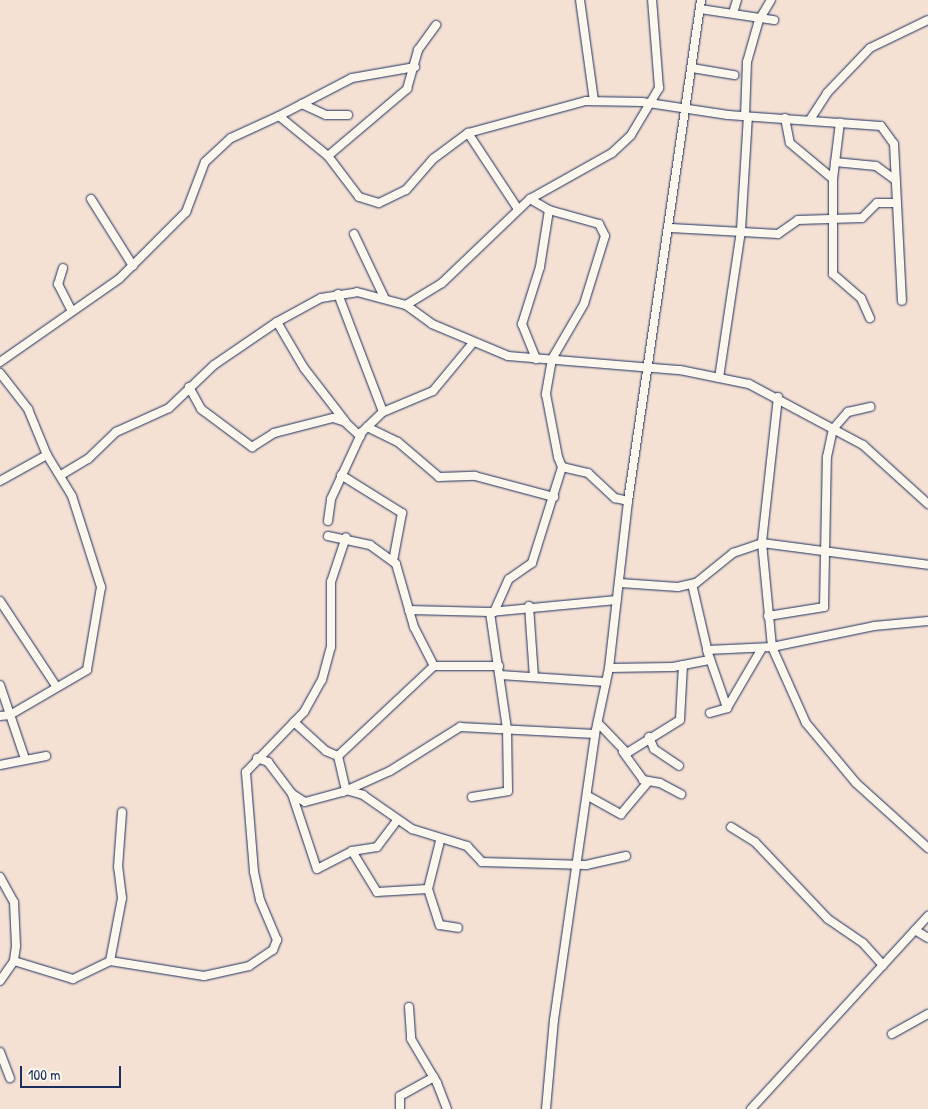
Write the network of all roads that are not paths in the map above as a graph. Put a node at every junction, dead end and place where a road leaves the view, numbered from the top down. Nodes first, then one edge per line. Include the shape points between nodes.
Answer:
1 (580, 0) edge
2 (652, 0) edge
3 (701, 0) edge
4 (737, 0) edge
5 (771, 0) edge
6 (700, 9) junction
7 (733, 13) junction
8 (758, 20) junction
9 (774, 20) dead end
10 (928, 20) edge
11 (436, 25) dead end
12 (414, 67) junction
13 (692, 68) junction
14 (734, 75) dead end
15 (594, 101) junction
16 (652, 103) junction
17 (302, 104) junction
18 (685, 106) junction
19 (348, 115) dead end
20 (279, 116) junction
21 (747, 116) junction
22 (784, 118) junction
23 (811, 118) junction
24 (840, 122) junction
25 (468, 133) junction
26 (328, 156) junction
27 (835, 162) junction
28 (833, 179) junction
29 (896, 180) junction
30 (91, 199) dead end
31 (530, 199) junction
32 (895, 203) junction
33 (518, 209) junction
34 (549, 210) junction
35 (833, 218) junction
36 (671, 228) junction
37 (741, 230) junction
38 (354, 234) dead end
39 (133, 266) junction
40 (62, 268) dead end
41 (338, 294) junction
42 (384, 297) junction
43 (902, 301) dead end
44 (406, 305) junction
45 (72, 311) junction
46 (870, 318) dead end
47 (276, 322) junction
48 (472, 344) junction
49 (536, 358) junction
50 (552, 359) junction
51 (0, 362) edge
52 (649, 367) junction
53 (0, 373) edge
54 (720, 378) junction
55 (189, 387) junction
56 (778, 397) junction
57 (870, 407) dead end
58 (383, 412) junction
59 (346, 422) junction
60 (366, 427) junction
61 (833, 429) junction
62 (360, 436) junction
63 (46, 455) junction
64 (562, 467) junction
65 (61, 475) junction
66 (341, 475) junction
67 (0, 481) edge
68 (554, 497) junction
69 (628, 502) junction
70 (928, 504) edge
71 (328, 521) dead end
72 (328, 536) dead end
73 (346, 537) junction
74 (762, 543) junction
75 (828, 551) junction
76 (393, 561) junction
77 (928, 565) edge
78 (620, 583) junction
79 (692, 584) junction
80 (616, 600) junction
81 (0, 601) edge
82 (529, 606) junction
83 (409, 610) junction
84 (492, 612) junction
85 (768, 616) junction
86 (928, 621) edge
87 (772, 647) junction
88 (762, 648) junction
89 (707, 650) junction
90 (710, 660) junction
91 (682, 665) junction
92 (434, 666) junction
93 (499, 666) junction
94 (609, 668) junction
95 (500, 675) junction
96 (534, 678) junction
97 (606, 682) junction
98 (0, 685) edge
99 (56, 686) junction
100 (727, 708) junction
101 (710, 714) dead end
102 (10, 715) junction
103 (0, 716) edge
104 (294, 722) junction
105 (598, 723) junction
106 (507, 729) junction
107 (595, 734) junction
108 (649, 737) junction
109 (623, 752) junction
110 (46, 756) dead end
111 (338, 756) junction
112 (257, 758) junction
113 (26, 759) junction
114 (0, 765) edge
115 (679, 766) dead end
116 (648, 782) junction
117 (346, 790) junction
118 (292, 794) junction
119 (681, 794) dead end
120 (588, 796) junction
121 (472, 797) dead end
122 (122, 812) dead end
123 (397, 820) junction
124 (732, 827) dead end
125 (440, 841) junction
126 (928, 848) edge
127 (352, 851) junction
128 (626, 856) dead end
129 (579, 866) junction
130 (0, 877) edge
131 (428, 888) junction
132 (928, 916) edge
133 (458, 928) dead end
134 (915, 930) junction
135 (928, 938) edge
136 (14, 961) junction
137 (110, 961) junction
138 (883, 965) junction
139 (0, 981) edge
140 (409, 1008) dead end
141 (928, 1014) edge
142 (892, 1034) dead end
143 (0, 1052) edge
144 (434, 1077) junction
145 (10, 1078) dead end
146 (400, 1109) edge
147 (447, 1109) edge
148 (546, 1109) edge
149 (751, 1109) edge

1 - 15 street
2 - 16 street via 660,77
3 - 6 street
4 - 7 street
5 - 8 street
6 - 7 street
6 - 13 street
7 - 8 street
8 - 9 street
8 - 21 street via 747,62
10 - 23 street via 870,48 827,93
11 - 12 street via 424,38
12 - 17 street via 352,78
12 - 26 street via 407,89 392,105
13 - 14 street
13 - 18 street
15 - 16 street
15 - 25 street
16 - 18 street
16 - 31 street via 621,146
17 - 19 street via 326,114
17 - 20 street
18 - 21 street
18 - 36 street
20 - 26 street
20 - 39 street via 231,138 205,162 186,212
21 - 22 street
21 - 37 street
22 - 23 street
22 - 28 street via 790,143
23 - 24 street
24 - 27 street
24 - 29 street via 886,129 894,144
25 - 26 street via 433,159 406,190 379,203 359,197
25 - 33 street
27 - 28 street
27 - 29 street via 876,166
28 - 35 street
29 - 32 street
30 - 39 street
31 - 33 street
31 - 34 street
32 - 35 street via 876,204 862,218
32 - 43 street
33 - 44 street via 442,283
34 - 49 street via 540,266 522,324
34 - 50 street via 599,224 605,236 584,304
35 - 37 street via 798,220 778,234
35 - 46 street via 833,274 861,298
36 - 37 street
36 - 52 street
37 - 54 street
38 - 42 street
39 - 45 street
40 - 45 street via 58,284
41 - 42 street
41 - 47 street
41 - 58 street
42 - 44 street
44 - 48 street via 432,324
45 - 51 street
47 - 55 street via 214,364
47 - 59 street via 304,368
48 - 49 street
48 - 58 street via 433,391
49 - 50 street
50 - 52 street
50 - 64 street via 546,394
52 - 54 street
52 - 69 street
53 - 63 street via 32,416
54 - 56 street
55 - 59 street via 201,409 252,447 282,430 333,418
55 - 65 street via 169,408 116,432 88,459
56 - 61 street
56 - 74 street
57 - 61 street via 848,412
58 - 60 street
59 - 62 street
60 - 62 street
60 - 68 street via 398,442 439,477 475,476
61 - 70 street via 869,449
61 - 75 street via 825,478
62 - 66 street
63 - 65 street
63 - 67 street
64 - 68 street
64 - 69 street via 588,473 615,498
65 - 99 street via 82,518 101,588 87,670
66 - 71 street
66 - 76 street via 402,513
68 - 84 street via 532,563 509,579
69 - 78 street
72 - 73 street
73 - 76 street
73 - 104 street via 331,582 329,660 311,703
74 - 75 street
74 - 79 street via 733,553 706,579
74 - 85 street
75 - 77 street
75 - 85 street via 824,607
76 - 83 street
78 - 79 street
78 - 80 street
79 - 89 street
80 - 82 street
80 - 94 street
81 - 99 street
82 - 84 street
82 - 96 street
83 - 84 street
83 - 92 street
84 - 93 street
85 - 87 street
86 - 87 street via 874,626
87 - 88 street
87 - 126 street via 806,723 856,783
88 - 89 street
88 - 100 street
89 - 90 street
90 - 91 street
90 - 100 street
91 - 94 street
91 - 108 street via 680,719
92 - 93 street
92 - 111 street
93 - 95 street
94 - 97 street
95 - 96 street
95 - 106 street
96 - 97 street
97 - 105 street
98 - 102 street
99 - 102 street
100 - 101 street
102 - 103 street
102 - 113 street
104 - 111 street via 326,751
104 - 112 street
105 - 107 street
105 - 109 street
106 - 107 street
106 - 117 street via 460,727 390,771
106 - 121 street via 508,791
107 - 120 street
108 - 109 street via 632,751
108 - 115 street via 654,749
109 - 116 street via 639,777
110 - 113 street
111 - 117 street
112 - 118 street via 268,762
112 - 137 street via 245,779 253,822 256,885 277,940 273,950 250,966 204,976
113 - 114 street
116 - 119 street
116 - 120 street via 621,814
117 - 118 street via 305,802
117 - 123 street via 362,795
118 - 127 street via 316,867
120 - 129 street
122 - 137 street via 118,867 122,898
123 - 125 street
123 - 127 street via 380,845
124 - 138 street via 755,842 828,919 864,943
125 - 129 street via 467,846 485,862
125 - 131 street
127 - 131 street via 377,892
128 - 129 street
129 - 148 street via 554,1020
130 - 136 street via 14,902
131 - 133 street via 440,925
132 - 134 street
134 - 135 street
134 - 138 street
136 - 137 street via 73,979
136 - 139 street
138 - 149 street
140 - 144 street via 411,1039
141 - 142 street
143 - 145 street
144 - 146 street via 400,1096
144 - 147 street

